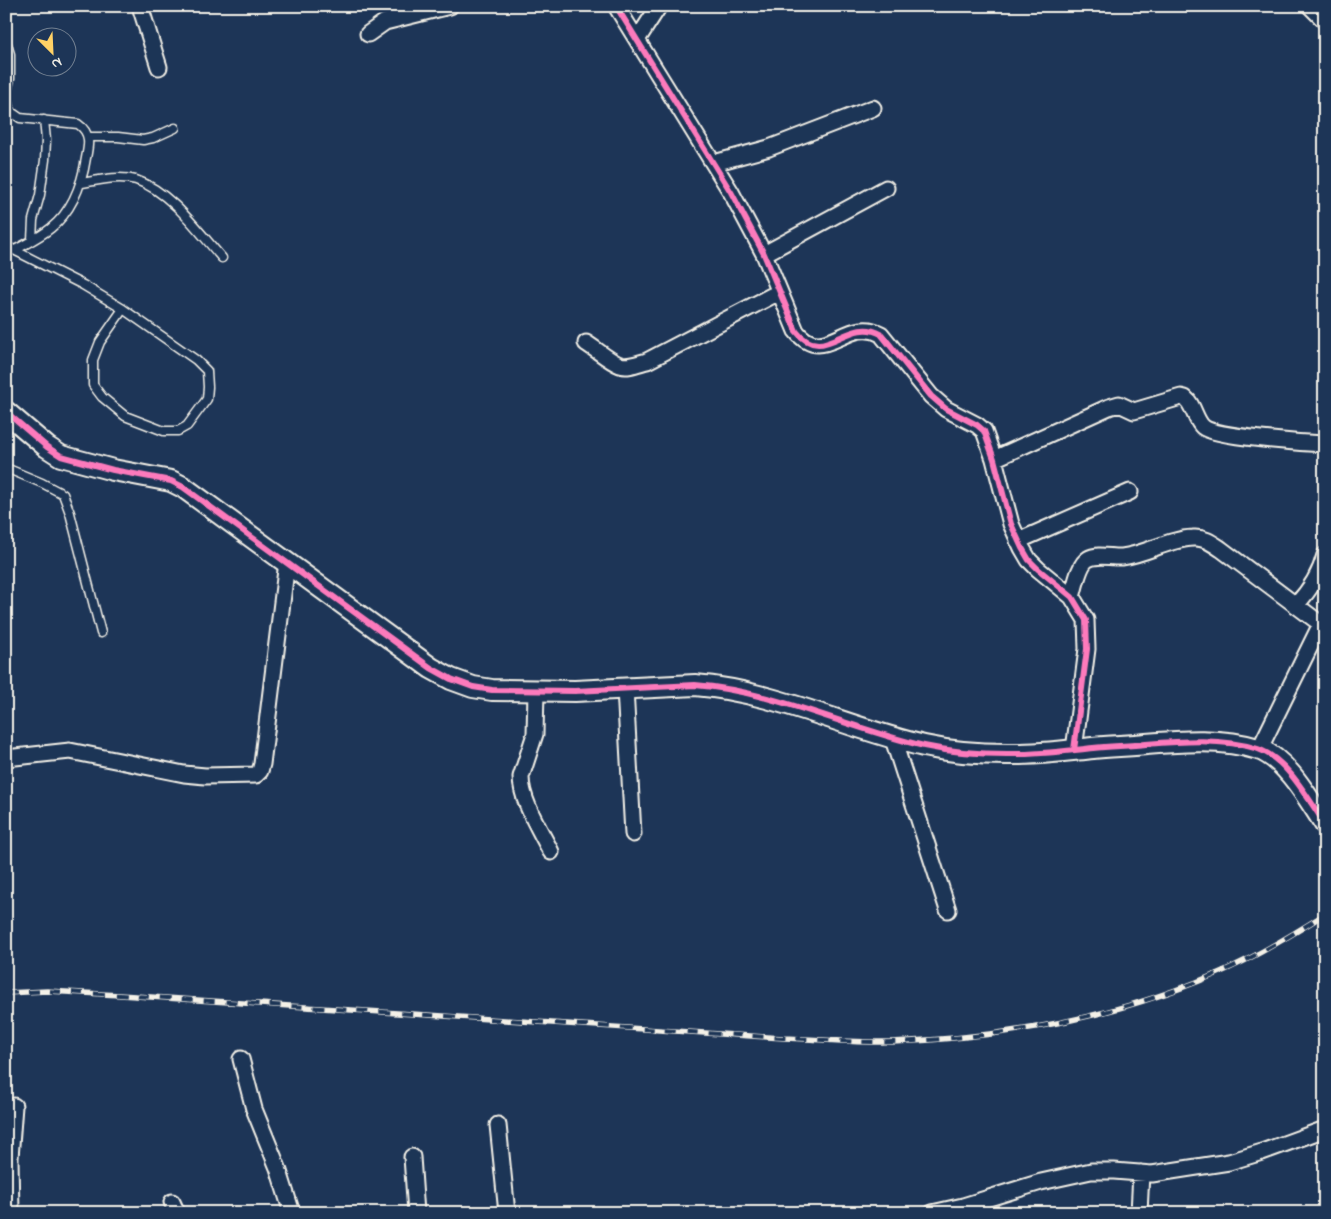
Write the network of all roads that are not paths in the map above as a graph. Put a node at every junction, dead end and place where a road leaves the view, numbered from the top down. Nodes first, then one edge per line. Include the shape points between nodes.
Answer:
1 (140, 6) edge
2 (450, 6) edge
3 (616, 6) edge
4 (659, 6) edge
5 (1310, 6) edge
6 (1325, 21) edge
7 (368, 34) dead end
8 (637, 40) junction
9 (6, 41) edge
10 (159, 67) dead end
11 (873, 108) dead end
12 (44, 120) junction
13 (175, 128) dead end
14 (89, 137) junction
15 (714, 163) junction
16 (82, 183) junction
17 (886, 188) dead end
18 (32, 240) junction
19 (6, 246) edge
20 (15, 250) junction
21 (764, 254) junction
22 (222, 258) dead end
23 (779, 292) junction
24 (123, 308) junction
25 (586, 343) dead end
26 (6, 412) edge
27 (1325, 444) edge
28 (994, 459) junction
29 (6, 468) edge
30 (1130, 492) dead end
31 (1018, 541) junction
32 (1325, 555) edge
33 (288, 562) junction
34 (1072, 597) junction
35 (1296, 605) junction
36 (1323, 622) edge
37 (101, 633) dead end
38 (625, 688) junction
39 (536, 691) junction
40 (892, 736) junction
41 (1074, 750) junction
42 (1259, 750) junction
43 (6, 758) edge
44 (1325, 824) edge
45 (633, 834) dead end
46 (551, 852) dead end
47 (948, 910) dead end
48 (241, 1058) dead end
49 (14, 1106) dead end
50 (498, 1125) dead end
51 (1325, 1129) edge
52 (412, 1157) dead end
53 (1146, 1173) junction
54 (11, 1213) edge
55 (292, 1213) edge
56 (416, 1213) edge
57 (507, 1213) edge
58 (932, 1213) edge
59 (1139, 1213) edge

1 - 10 street
2 - 7 street via 385,22
3 - 8 street
4 - 8 street
5 - 6 street
8 - 15 street
9 - 12 lane via 10,54 6,96 10,111 20,118
11 - 15 street via 770,148
12 - 14 lane via 78,124
12 - 18 lane via 45,160
13 - 14 lane via 143,140
14 - 16 lane
15 - 21 street
16 - 18 lane via 69,208 52,228
16 - 22 lane via 114,178 135,180 152,188 178,209
17 - 21 street
18 - 20 lane
19 - 20 lane
20 - 24 lane
21 - 23 street
23 - 25 street via 647,361 629,366 620,365
23 - 28 street via 796,331 809,344 824,344 859,329 867,328 881,334 931,396 946,409 984,431
24 - 24 lane via 100,342 93,360 94,385 102,397 125,416 164,431 178,431 187,426 207,399 206,371 196,360
26 - 33 street via 61,456 171,481 183,487
27 - 28 street via 1209,431 1203,427 1188,400 1181,397 1134,411 1122,405 1109,407
28 - 31 street
29 - 37 lane via 62,494
30 - 31 street
31 - 34 street via 1029,560
32 - 35 street via 1318,575
33 - 39 street via 431,668 451,679 492,690
33 - 43 street via 262,764 256,775 184,774 70,751
34 - 35 street via 1082,563 1088,559 1121,557 1194,538 1211,542
34 - 41 street via 1086,620 1087,636
35 - 36 street
36 - 42 street
38 - 39 street
38 - 40 street via 695,685 727,689
38 - 45 street
39 - 46 street via 535,734 522,783 526,799
40 - 41 street via 923,746 974,753
40 - 47 street
41 - 42 street via 1178,741 1212,742
42 - 44 street via 1280,763
48 - 55 street via 254,1109
49 - 54 street via 10,1158
50 - 57 street
51 - 53 street via 1229,1162
52 - 56 street
53 - 58 street via 1091,1171
53 - 59 street

